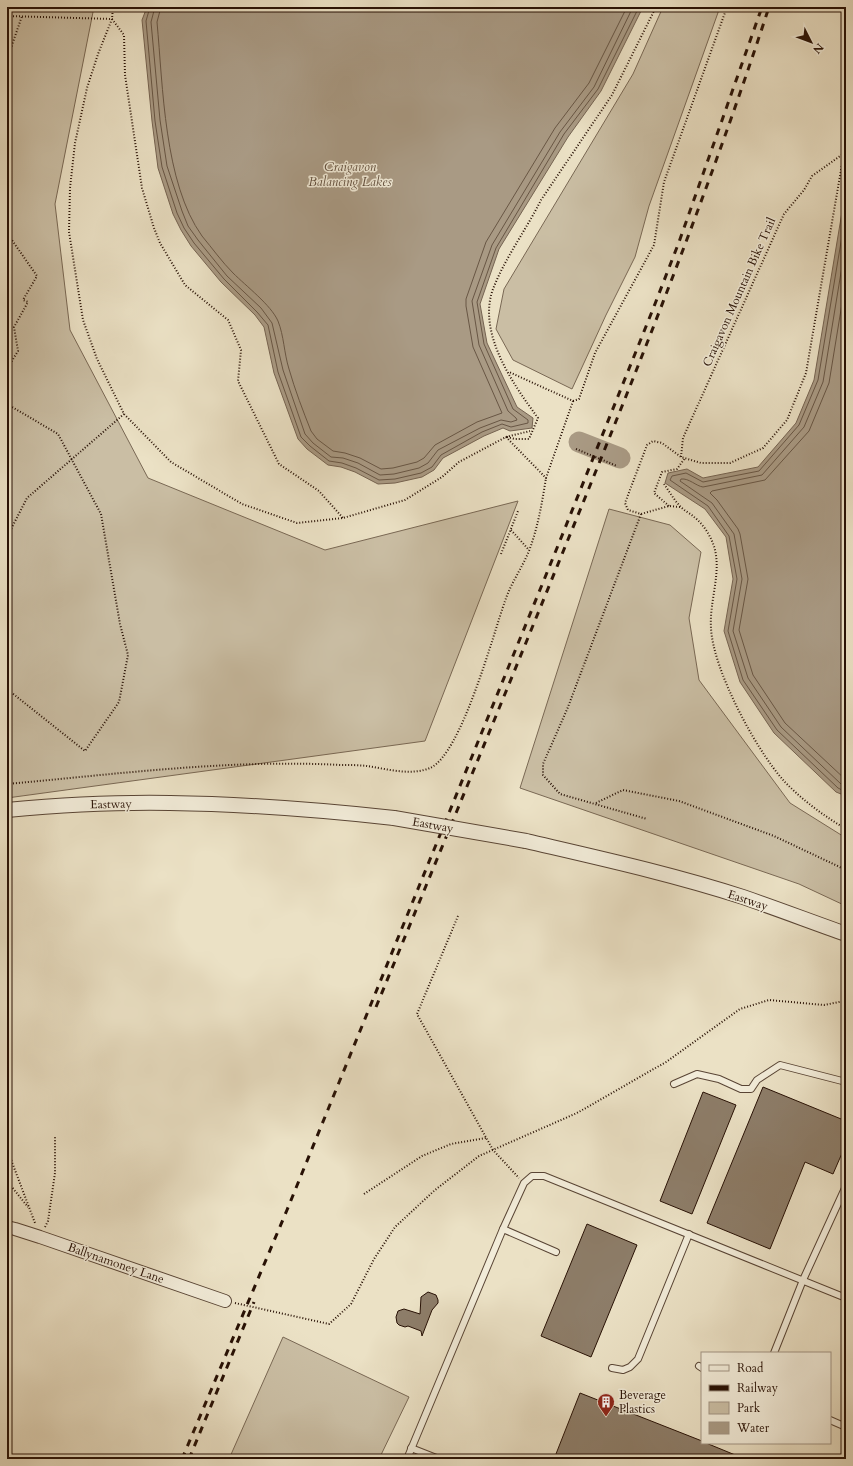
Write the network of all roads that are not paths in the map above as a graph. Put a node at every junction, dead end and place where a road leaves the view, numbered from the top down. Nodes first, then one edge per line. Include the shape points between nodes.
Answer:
1 (7, 810) edge
2 (846, 934) edge
3 (846, 1082) edge
4 (674, 1084) dead end
5 (846, 1186) edge
6 (7, 1228) edge
7 (502, 1229) junction
8 (689, 1234) junction
9 (556, 1252) dead end
10 (803, 1280) junction
11 (846, 1298) edge
12 (225, 1301) road end
13 (774, 1352) edge
14 (612, 1368) dead end
15 (831, 1420) edge
16 (846, 1427) edge
17 (411, 1448) junction
18 (406, 1459) edge
19 (439, 1459) edge

1 - 2 street, Eastway, bridge via 60,805 170,802 311,810 394,818 526,841 632,866 743,897
3 - 4 lane via 780,1065 757,1080 751,1089 741,1089 719,1079 697,1074
5 - 10 lane
6 - 12 street, Ballynamoney Lane
7 - 8 lane via 524,1183 532,1176 544,1176
7 - 9 lane
7 - 17 lane
8 - 10 lane
8 - 14 lane via 638,1359 623,1370
10 - 11 lane
10 - 13 lane
15 - 16 lane
17 - 18 lane
17 - 19 lane

